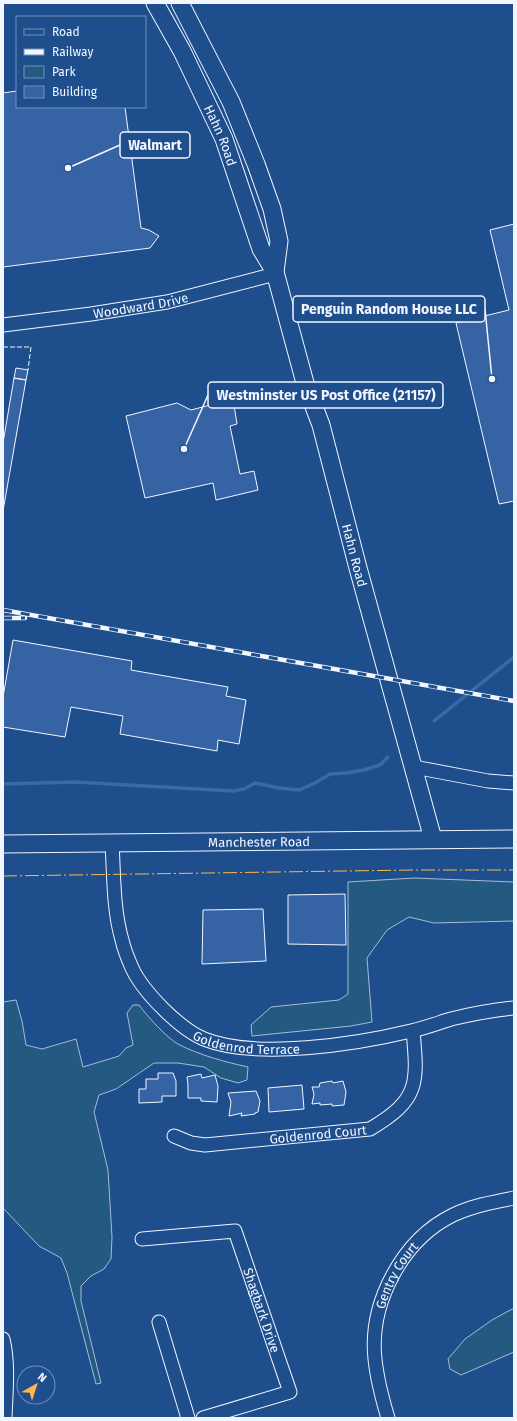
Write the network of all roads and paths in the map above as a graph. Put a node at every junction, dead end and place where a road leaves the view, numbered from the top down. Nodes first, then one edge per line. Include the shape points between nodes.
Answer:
1 (155, 3) edge
2 (180, 3) edge
3 (275, 273) junction
4 (3, 325) edge
5 (414, 767) junction
6 (514, 783) edge
7 (433, 839) junction
8 (514, 839) edge
9 (3, 844) edge
10 (112, 844) junction
11 (514, 1008) edge
12 (413, 1031) junction
13 (174, 1136) dead end
14 (514, 1198) edge
15 (142, 1239) dead end
16 (159, 1322) dead end
17 (3, 1339) edge
18 (5, 1418) edge
19 (188, 1418) edge
20 (203, 1418) edge
21 (388, 1418) edge

1 - 3 main road, Hahn Road via 182,51 224,139 261,249
2 - 3 main road, Hahn Road via 231,102 272,209 279,241
3 - 4 street, Woodward Drive via 167,302
3 - 5 main road, Hahn Road via 305,383 321,425
5 - 6 street via 482,780
5 - 7 main road, Hahn Road
7 - 8 main road, Manchester Road
7 - 10 main road, Manchester Road
9 - 10 main road, Manchester Road
10 - 12 street, Goldenrod Terrace via 116,914 132,968 158,1003 186,1029 203,1039 217,1043 241,1048 277,1049 370,1040
11 - 12 street, Goldenrod Terrace via 475,1014
12 - 13 street, Goldenrod Court via 416,1064 413,1089 404,1104 370,1129 205,1144 191,1143
14 - 21 street, Gentry Court via 472,1207 452,1216 423,1236 397,1267 378,1310 375,1332 374,1358
15 - 20 street, Shagbark Drive via 235,1231 290,1392
16 - 19 street
17 - 18 street via 6,1367

